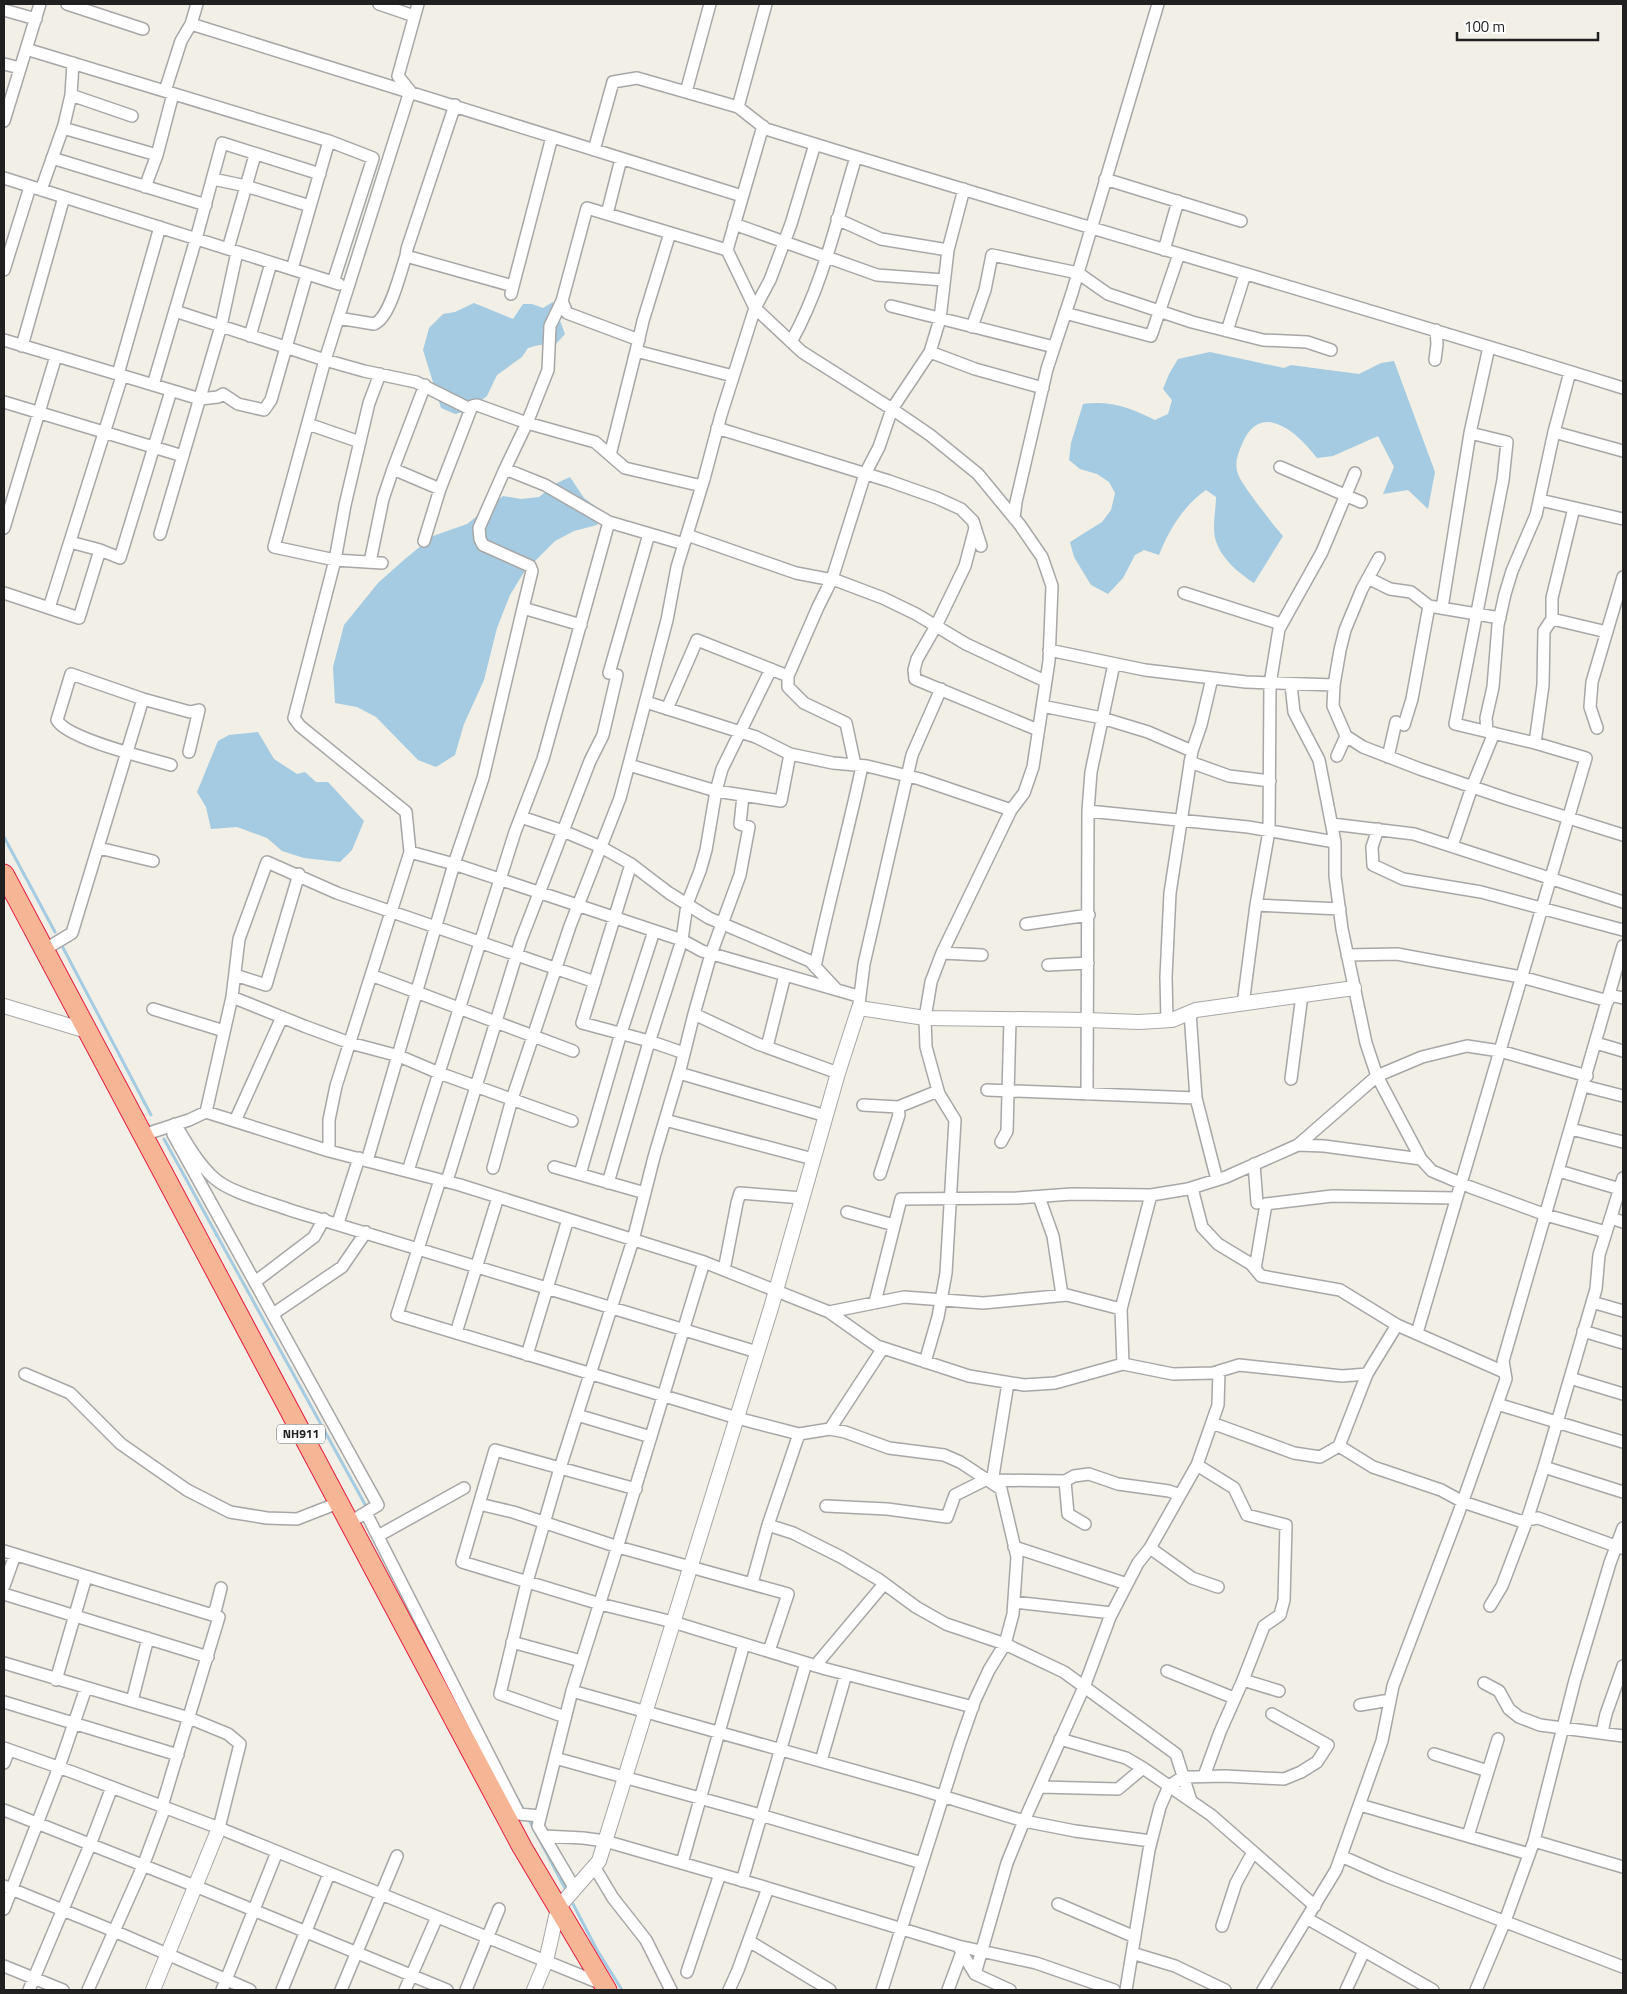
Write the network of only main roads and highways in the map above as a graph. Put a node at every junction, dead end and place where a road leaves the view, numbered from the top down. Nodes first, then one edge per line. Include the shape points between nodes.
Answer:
1 (4, 874) edge
2 (603, 1988) edge

1 - 2 highway, NH911 via 522,1847

